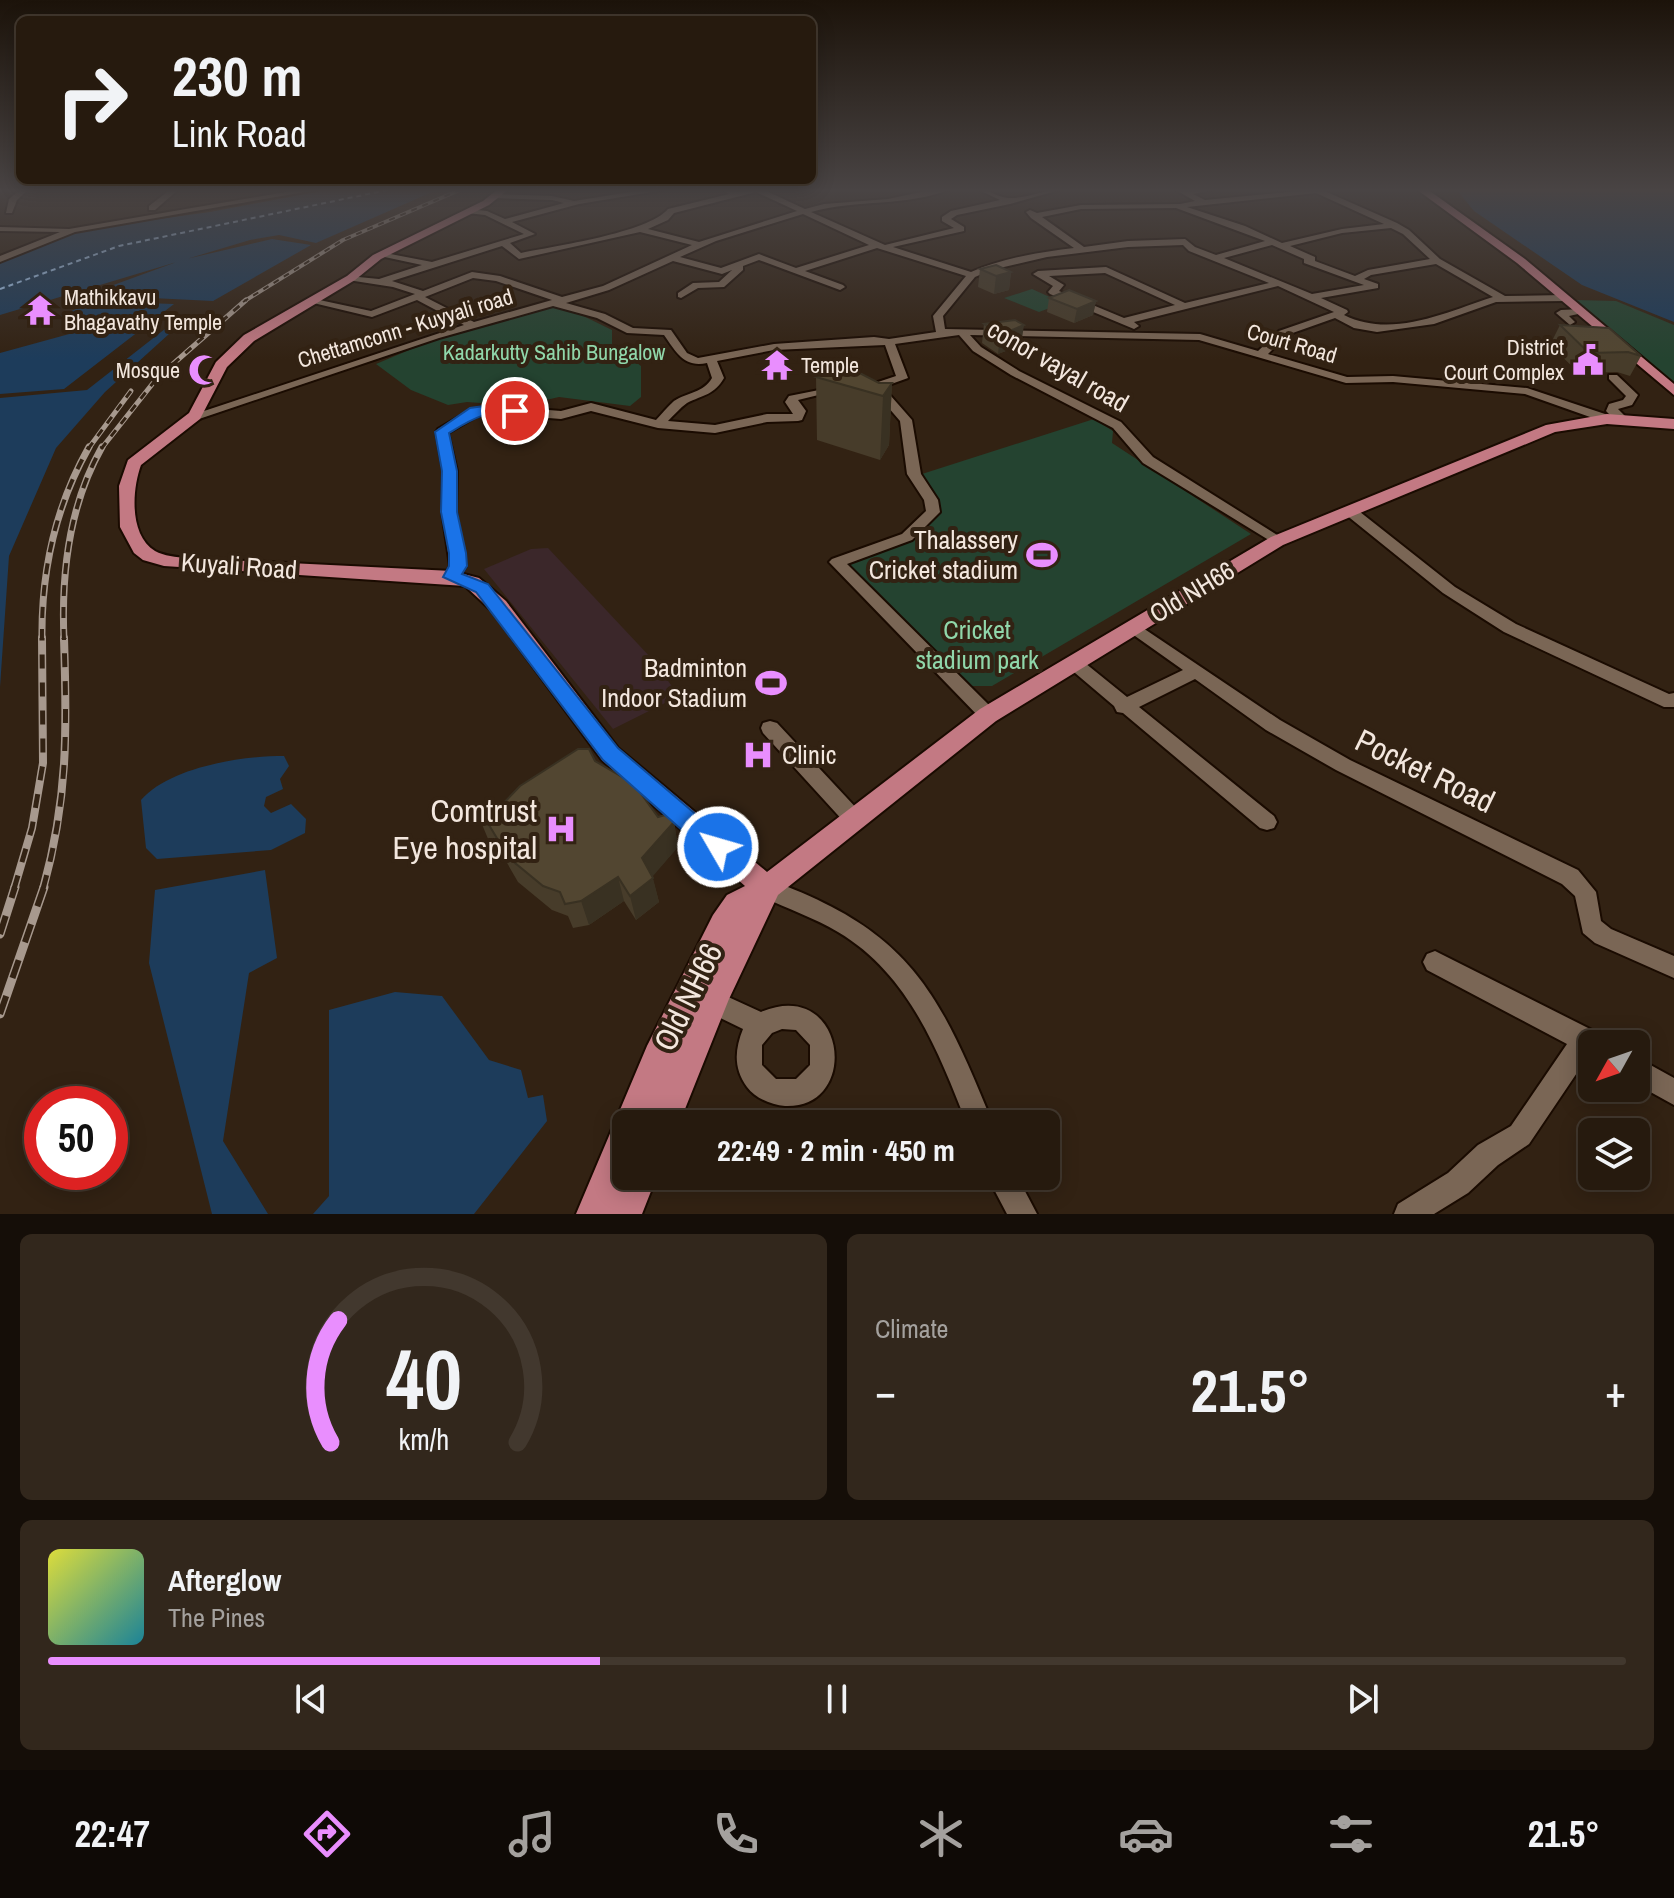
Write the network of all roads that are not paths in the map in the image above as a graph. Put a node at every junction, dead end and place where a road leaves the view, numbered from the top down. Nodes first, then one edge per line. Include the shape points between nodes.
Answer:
1 (33, 246) edge
2 (400, 246) edge
3 (492, 246) edge
4 (507, 246) edge
5 (565, 246) edge
6 (699, 246) edge
7 (881, 246) joint
8 (1076, 246) edge
9 (1120, 246) edge
10 (1185, 246) edge
11 (1269, 246) edge
12 (1280, 246) edge
13 (1422, 246) edge
14 (1495, 246) edge
15 (1081, 249) junction
16 (383, 254) junction
17 (672, 258) junction
18 (1215, 258) junction
19 (0, 259) edge
20 (1012, 261) junction
21 (1437, 261) junction
22 (742, 264) junction
23 (432, 265) junction
24 (795, 271) junction
25 (1038, 274) junction
26 (972, 275) junction
27 (351, 278) junction
28 (1356, 279) junction
29 (382, 281) junction
30 (1279, 283) junction
31 (840, 287) dead end
32 (422, 295) junction
33 (681, 295) dead end
34 (1313, 297) junction
35 (1502, 298) junction
36 (1565, 298) junction
37 (310, 301) junction
38 (559, 302) junction
39 (1184, 306) junction
40 (1582, 312) junction
41 (1105, 313) junction
42 (1337, 315) junction
43 (1126, 321) junction
44 (1570, 322) edge
45 (474, 326) junction
46 (961, 332) junction
47 (944, 333) junction
48 (1069, 334) junction
49 (1148, 337) junction
50 (889, 342) junction
51 (1261, 354) junction
52 (712, 362) junction
53 (1613, 377) dead end
54 (844, 386) edge
55 (1674, 391) edge
56 (195, 416) junction
57 (1615, 420) junction
58 (658, 424) junction
59 (1674, 424) edge
60 (1350, 511) junction
61 (1277, 541) junction
62 (452, 577) junction
63 (1134, 627) junction
64 (1074, 663) junction
65 (1196, 671) junction
66 (1674, 699) edge
67 (1123, 707) junction
68 (988, 715) junction
69 (770, 728) dead end
70 (853, 818) junction
71 (1267, 822) dead end
72 (767, 888) junction
73 (1435, 962) dead end
74 (1674, 967) edge
75 (713, 1002) junction
76 (763, 1026) dead end
77 (1578, 1037) edge
78 (1578, 1056) edge
79 (1650, 1078) edge
80 (1674, 1092) edge
81 (637, 1110) edge
82 (668, 1110) edge
83 (974, 1110) edge
84 (612, 1170) edge
85 (634, 1190) edge
86 (1009, 1190) edge
87 (594, 1214) edge
88 (624, 1214) edge
89 (1023, 1214) edge
90 (1408, 1214) edge

1 - 19 street
2 - 16 main road, Kuyali Road
3 - 23 street
4 - 5 street via 519,256
6 - 17 street, Chettamconn - Kuyyali road
7 - 24 street
7 - 26 street
8 - 15 street
9 - 15 street
10 - 18 street
11 - 18 street
12 - 28 street
13 - 21 street, Court Road
14 - 36 main road
15 - 20 street
16 - 23 street
16 - 27 main road, Kuyali Road
17 - 22 street via 722,271
17 - 38 street, Chettamconn - Kuyyali road via 613,286
18 - 30 street
20 - 25 street
20 - 26 street
21 - 28 street
21 - 35 street, Court Road
22 - 24 street via 759,257
22 - 33 street via 721,285 699,284
23 - 29 street
24 - 31 street
25 - 39 street via 1106,270
25 - 41 street via 1059,285 1053,292
26 - 47 street via 938,316
27 - 29 street
27 - 37 main road, Kuyali Road
28 - 34 street via 1375,286
29 - 32 street
30 - 34 street
30 - 39 street
32 - 37 street via 372,314
32 - 38 street via 472,275 497,278
32 - 45 street
34 - 42 street, Court Road via 1343,310
35 - 36 street, Court Road
35 - 42 street, Court Road via 1430,322 1393,328 1365,328
36 - 40 main road
37 - 56 main road, Kuyali Road via 230,355
38 - 45 street, Chettamconn - Kuyyali road
38 - 52 street via 631,331 667,332 689,359
39 - 43 street
40 - 44 street via 1561,313
40 - 55 main road
41 - 43 street
41 - 48 street
42 - 51 street via 1283,333
43 - 49 street
45 - 56 street, Chettamconn - Kuyyali road
46 - 47 street, conor vayal road
46 - 48 street, Court Road
46 - 61 street, conor vayal road via 1015,373 1117,425 1148,460
47 - 50 street, conor vayal road
48 - 49 street, Court Road
49 - 51 street, Court Road via 1200,337
50 - 52 street, conor vayal road via 774,347
50 - 68 street via 902,378 870,383 906,420 914,474 933,512 907,537 837,562
51 - 57 street, Court Road via 1346,380 1527,391
52 - 58 street via 718,378 712,388 676,405
53 - 57 street via 1632,395 1632,400 1613,407
54 - 58 street via 791,402 800,411 798,417 753,420 731,429
56 - 62 main road, Kuyali Road via 134,463 126,479 129,521 138,546 149,555 187,564
57 - 59 main road, Old NH66
57 - 60 main road, Old NH66 via 1551,428
58 - 62 street via 582,407 569,414 542,415 498,408 455,421 442,432 458,566
60 - 61 main road, Old NH66
60 - 66 street via 1449,590 1510,628 1670,702
61 - 63 main road, Old NH66
62 - 72 main road, Kuyali Road via 472,582 499,606 610,754
63 - 64 main road, Old NH66
63 - 65 street, Pocket Road
64 - 67 street
64 - 68 main road, Old NH66
65 - 67 street
65 - 74 street, Pocket Road via 1273,725 1343,765 1570,877 1585,892 1591,926
67 - 71 street
68 - 70 main road, Old NH66
69 - 70 street
70 - 72 main road, Old NH66
72 - 75 main road, Old NH66
72 - 81 main road, Old NH66 via 737,904 723,924
72 - 83 street via 854,930 893,960 940,1025
73 - 77 street
75 - 76 street
75 - 82 main road, Old NH66
78 - 90 street via 1520,1135
79 - 80 street
84 - 87 main road
85 - 88 main road
86 - 89 street

